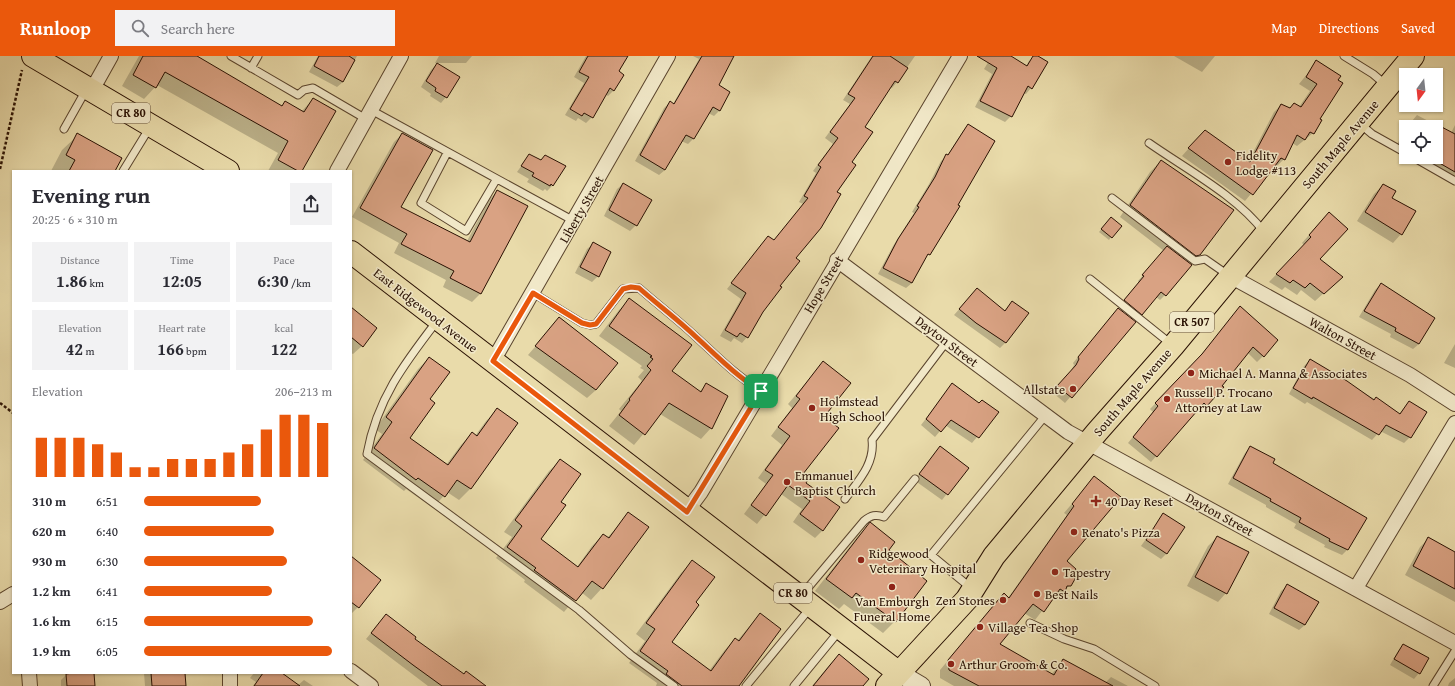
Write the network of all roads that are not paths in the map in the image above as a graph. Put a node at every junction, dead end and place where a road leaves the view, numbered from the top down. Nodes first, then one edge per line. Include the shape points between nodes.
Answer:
1 (111, 56) edge
2 (231, 56) edge
3 (258, 56) edge
4 (401, 56) edge
5 (668, 56) edge
6 (960, 56) edge
7 (1344, 56) edge
8 (1413, 56) edge
9 (27, 64) edge
10 (251, 68) junction
11 (1388, 86) junction
12 (90, 89) junction
13 (368, 114) junction
14 (1359, 122) junction
15 (151, 125) junction
16 (64, 129) dead end
17 (1148, 143) dead end
18 (1399, 149) edge
19 (447, 153) junction
20 (1425, 164) edge
21 (124, 170) edge
22 (226, 170) edge
23 (338, 170) edge
24 (496, 180) junction
25 (1455, 181) edge
26 (1112, 198) dead end
27 (574, 222) junction
28 (1265, 234) junction
29 (352, 253) edge
30 (837, 260) junction
31 (1230, 276) junction
32 (1090, 279) dead end
33 (533, 293) junction
34 (438, 320) junction
35 (947, 341) junction
36 (1173, 346) junction
37 (493, 361) junction
38 (761, 391) junction
39 (1455, 404) edge
40 (1045, 416) junction
41 (1455, 422) edge
42 (1088, 443) junction
43 (915, 479) dead end
44 (845, 499) dead end
45 (687, 512) junction
46 (1356, 588) junction
47 (973, 590) junction
48 (12, 595) edge
49 (0, 602) edge
50 (806, 602) junction
51 (1030, 623) dead end
52 (840, 630) junction
53 (1455, 643) edge
54 (1455, 651) edge
55 (352, 672) edge
56 (29, 674) edge
57 (230, 674) edge
58 (893, 680) edge
59 (30, 686) edge
60 (230, 686) edge
61 (371, 686) edge
62 (674, 686) edge
63 (746, 686) edge
64 (794, 686) edge
65 (921, 686) edge
66 (1155, 686) edge
67 (1433, 686) edge

1 - 12 street
2 - 10 lane
3 - 10 lane
4 - 13 street
5 - 27 street, Liberty Street
6 - 30 street, Hope Street
7 - 11 lane
8 - 11 main road, South Maple Avenue / CR 507
9 - 12 main road, CR 80
10 - 13 lane via 298,95 313,88
11 - 14 main road, South Maple Avenue / CR 507
12 - 15 main road, CR 80
12 - 16 lane
13 - 19 lane
13 - 23 street
14 - 18 lane via 1372,134
14 - 28 main road, South Maple Avenue / CR 507
15 - 21 lane
15 - 22 main road, CR 80
17 - 28 lane via 1237,204 1253,218
19 - 24 lane
19 - 24 lane via 421,203 466,231
20 - 25 lane
24 - 27 lane
26 - 31 lane via 1195,261 1206,259
27 - 33 street, Liberty Street
28 - 31 main road, South Maple Avenue / CR 507
29 - 34 main road, East Ridgewood Avenue / CR 80
30 - 35 street, Dayton Street
30 - 38 street, Hope Street
31 - 36 main road, South Maple Avenue / CR 507
31 - 39 street, Walton Street via 1410,375
32 - 36 lane
33 - 37 street, Liberty Street
33 - 38 lane via 582,323 590,325 596,324 623,289 639,288 715,356
34 - 37 main road, East Ridgewood Avenue / CR 80
34 - 62 lane via 403,366 385,397 372,430 367,454 579,610 631,655
35 - 40 street, Dayton Street
35 - 44 lane via 872,440 873,449 866,471
36 - 42 main road, South Maple Avenue / CR 507
37 - 45 main road, East Ridgewood Avenue / CR 80
38 - 45 street, Hope Street
40 - 42 street, Dayton Street
40 - 47 lane via 930,555
41 - 46 street
42 - 46 street, Dayton Street
42 - 47 main road, South Maple Avenue / CR 507 via 994,556
43 - 50 lane via 884,517 875,515 864,520
45 - 50 main road, East Ridgewood Avenue / CR 80
46 - 53 street, Dayton Street
47 - 58 main road, South Maple Avenue / CR 507
48 - 49 street
50 - 52 main road, East Ridgewood Avenue / CR 80
50 - 63 lane
51 - 66 lane via 1064,639 1094,649
52 - 58 main road, East Ridgewood Avenue / CR 80
52 - 64 lane
54 - 67 lane
55 - 61 street
56 - 59 street
57 - 60 street
58 - 65 street, East Ridgewood Avenue

